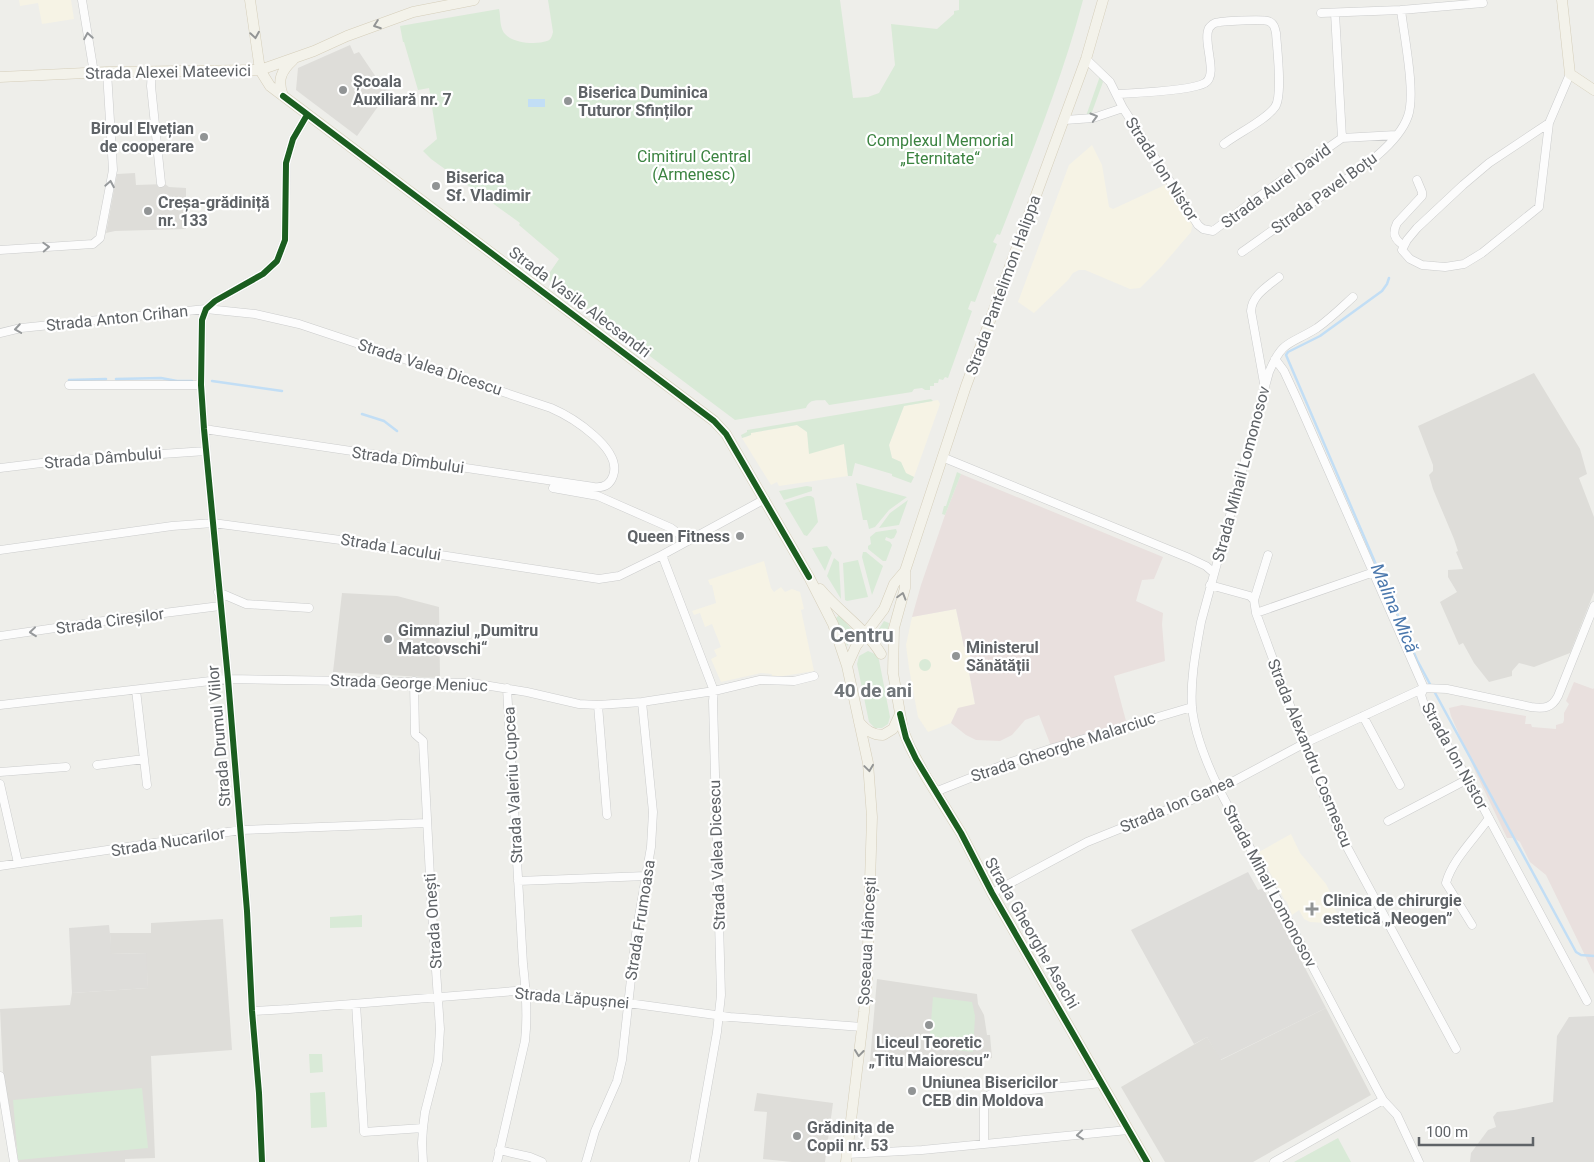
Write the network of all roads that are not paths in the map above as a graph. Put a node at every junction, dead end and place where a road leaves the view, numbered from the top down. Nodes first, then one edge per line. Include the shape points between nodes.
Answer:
1 (82, 0) edge
2 (250, 0) edge
3 (474, 0) edge
4 (1103, 0) edge
5 (1562, 0) edge
6 (1483, 3) dead end
7 (422, 5) edge
8 (1401, 10) junction
9 (1321, 13) dead end
10 (1335, 13) junction
11 (296, 57) junction
12 (1086, 59) junction
13 (260, 70) junction
14 (152, 71) junction
15 (107, 72) junction
16 (94, 73) junction
17 (1570, 74) junction
18 (0, 77) edge
19 (1594, 90) edge
20 (1117, 94) junction
21 (282, 96) junction
22 (1123, 108) junction
23 (307, 115) junction
24 (1065, 120) junction
25 (1549, 123) junction
26 (1396, 135) junction
27 (1342, 138) junction
28 (1224, 144) dead end
29 (1416, 180) dead end
30 (161, 183) dead end
31 (1203, 229) joint
32 (1403, 245) junction
33 (0, 250) edge
34 (1242, 252) dead end
35 (1279, 277) dead end
36 (1354, 297) dead end
37 (206, 309) junction
38 (0, 333) edge
39 (1274, 359) junction
40 (69, 385) dead end
41 (201, 385) junction
42 (1264, 385) junction
43 (204, 429) junction
44 (206, 451) junction
45 (942, 457) junction
46 (0, 468) edge
47 (610, 482) joint
48 (553, 488) dead end
49 (765, 499) junction
50 (213, 523) junction
51 (688, 541) junction
52 (0, 550) edge
53 (662, 555) junction
54 (1268, 555) dead end
55 (905, 571) junction
56 (1374, 572) junction
57 (1214, 573) junction
58 (810, 576) junction
59 (1210, 585) junction
60 (218, 592) junction
61 (1254, 600) junction
62 (220, 606) junction
63 (1594, 606) edge
64 (309, 608) dead end
65 (1256, 613) junction
66 (865, 634) junction
67 (0, 636) edge
68 (852, 654) junction
69 (881, 654) junction
70 (847, 666) junction
71 (893, 673) junction
72 (814, 676) dead end
73 (228, 679) junction
74 (414, 681) junction
75 (507, 688) junction
76 (1424, 688) junction
77 (136, 690) junction
78 (714, 691) junction
79 (642, 702) junction
80 (0, 705) edge
81 (598, 706) junction
82 (1192, 706) junction
83 (900, 714) junction
84 (1363, 716) junction
85 (858, 721) junction
86 (1305, 743) junction
87 (144, 759) junction
88 (97, 765) dead end
89 (66, 767) dead end
90 (0, 772) edge
91 (1468, 778) junction
92 (0, 784) edge
93 (147, 785) dead end
94 (1400, 785) dead end
95 (1220, 789) junction
96 (935, 792) junction
97 (608, 815) dead end
98 (4, 818) edge
99 (1489, 818) junction
100 (1388, 821) dead end
101 (427, 823) junction
102 (241, 830) junction
103 (18, 864) junction
104 (0, 866) edge
105 (646, 876) junction
106 (518, 881) junction
107 (992, 893) junction
108 (1472, 925) dead end
109 (527, 993) junction
110 (439, 997) junction
111 (1586, 1001) dead end
112 (628, 1003) junction
113 (356, 1004) junction
114 (252, 1011) junction
115 (720, 1015) junction
116 (862, 1027) junction
117 (1456, 1049) dead end
118 (0, 1076) edge
119 (1102, 1083) junction
120 (1382, 1100) junction
121 (423, 1128) junction
122 (1128, 1130) junction
123 (984, 1144) junction
124 (499, 1150) junction
125 (846, 1158) edge
126 (14, 1162) edge
127 (262, 1162) edge
128 (423, 1162) edge
129 (497, 1162) edge
130 (542, 1162) edge
131 (586, 1162) edge
132 (694, 1162) edge
133 (1147, 1162) edge
134 (1274, 1162) edge
135 (1419, 1162) edge

16 -> 1 street
2 -> 13 main road, Strada Vasile Alecsandri
3 - 7 main road, Strada Alexei Mateevici
4 - 12 main road, Strada Pantelimon Halippa
5 - 17 main road
6 - 8 street
7 -> 11 main road, Strada Alexei Mateevici
8 - 10 street
8 - 26 street, Strada Pavel Boțu via 1411,90 1408,115
9 - 10 street
10 - 27 street, Strada Aurel David
11 - 13 main road, Strada Alexei Mateevici
11 - 21 main road via 280,76
12 - 20 street via 1105,75
12 - 24 main road, Strada Pantelimon Halippa
13 - 14 main road, Strada Alexei Mateevici
13 - 21 main road, Strada Vasile Alecsandri via 270,86
14 - 15 main road, Strada Alexei Mateevici
14 - 30 street
15 - 16 main road, Strada Alexei Mateevici
33 -> 15 street via 93,244 100,238 113,170
16 - 18 main road, Strada Alexei Mateevici
17 - 19 main road
17 - 25 street
20 - 22 street
20 - 28 street via 1190,87 1206,82 1210,73 1210,26 1266,20 1276,33 1277,105
21 - 23 main road, Strada Vasile Alecsandri
24 -> 22 street, Strada Ion Nistor via 1093,118
22 - 31 street, Strada Ion Nistor via 1198,226
23 - 37 street, Strada Anton Crihan via 288,155 285,240 277,261 263,274
23 - 49 main road, Strada Vasile Alecsandri via 708,416 726,434
24 - 45 main road, Strada Pantelimon Halippa
25 - 32 street via 1489,163 1417,228
25 - 32 street via 1539,207 1464,264 1445,267 1414,262 1405,255
26 - 27 street
26 - 34 street, Strada Pavel Boțu via 1365,166
27 - 31 street, Strada Aurel David via 1219,228 1213,231
29 - 32 street via 1422,196 1395,229 1397,241
35 - 42 street via 1251,303
36 - 39 street via 1318,327 1286,344
37 -> 38 street, Strada Anton Crihan via 21,328
37 - 41 street, Strada Drumul Viilor via 202,320
37 - 47 street, Strada Valea Dicescu via 284,319 551,408 575,421 603,446 614,465
39 - 42 street, Strada Mihail Lomonosov
39 - 56 street, Strada Ion Nistor via 1284,371
40 - 41 street
41 - 43 street, Strada Drumul Viilor
42 - 57 street, Strada Mihail Lomonosov
43 - 44 street, Strada Drumul Viilor
43 - 47 street, Strada Dîmbului via 594,487
44 - 46 street, Strada Dâmbului
44 - 50 street, Strada Drumul Viilor
45 - 55 main road, Strada Pantelimon Halippa
45 - 57 street via 1189,558
48 - 51 street via 598,496 671,528
49 - 51 street, Strada Lacului
49 - 58 main road, Strada Vasile Alecsandri
50 - 52 street, Strada Lacului
50 - 53 street, Strada Lacului via 599,579 619,576
50 - 60 street, Strada Drumul Viilor
51 - 53 street, Strada Lacului
53 - 78 street, Strada Valea Dicescu
54 - 61 street, Strada Alexandru Cosmescu
55 - 66 main road, Strada Pantelimon Halippa
71 -> 55 main road, Strada Pantelimon Halippa via 894,628 905,588
56 - 65 street
56 - 76 street, Strada Ion Nistor
57 - 59 street, Strada Mihail Lomonosov
58 - 66 main road via 832,604
58 - 70 main road, Strada Vasile Alecsandri via 836,630
59 - 61 street
59 - 82 street, Strada Mihail Lomonosov via 1195,658
60 - 62 street, Strada Drumul Viilor
60 - 64 street via 246,604
61 - 65 street, Strada Alexandru Cosmescu
62 -> 67 street, Strada Cireșilor
62 - 73 street, Strada Drumul Viilor
63 - 76 street via 1558,696 1548,707 1531,707 1447,689
65 - 86 street, Strada Alexandru Cosmescu
66 - 68 main road, Strada Pantelimon Halippa
66 - 69 main road
68 - 69 main road via 866,646
68 - 70 main road, Strada Pantelimon Halippa
69 - 71 main road
70 - 85 main road, Șoseaua Hâncești
71 - 83 main road, Strada Gheorghe Asachi
72 - 78 street, Strada George Meniuc via 794,681 760,680
73 - 74 street, Strada George Meniuc
73 - 77 street, Strada George Meniuc
73 - 102 street, Strada Drumul Viilor
74 - 75 street, Strada George Meniuc
74 - 101 street, Strada Onești via 415,734 423,741
75 - 81 street, Strada George Meniuc
75 - 106 street, Strada Valeriu Cupcea
76 - 84 street, Strada Ion Ganea
76 - 91 street, Strada Ion Nistor via 1421,695 1426,711
77 - 80 street, Strada George Meniuc
77 - 87 street
78 - 79 street, Strada George Meniuc
78 - 115 street, Strada Valea Dicescu
79 - 81 street, Strada George Meniuc
79 - 105 street, Strada Frumoasa via 653,812
81 - 97 street
82 - 95 street, Strada Mihail Lomonosov via 1204,754
82 - 96 street, Strada Gheorghe Malarciuc via 1008,763
83 - 85 main road via 893,729 883,735 872,734
83 - 96 main road, Strada Gheorghe Asachi via 910,747
84 - 86 street, Strada Ion Ganea
84 - 94 street
85 -> 116 main road, Șoseaua Hâncești via 868,763 872,806 869,934
86 - 95 street, Strada Ion Ganea
86 - 117 street, Strada Alexandru Cosmescu via 1340,834
87 - 88 street
87 - 93 street
89 - 90 street
91 - 99 street, Strada Ion Nistor
91 - 100 street
92 - 98 street
95 - 107 street, Strada Ion Ganea via 1087,842
95 - 120 street, Strada Mihail Lomonosov
96 - 107 main road, Strada Gheorghe Asachi
98 - 103 street
99 - 108 street, Strada Ion Nistor via 1448,874 1446,883
99 - 111 street
101 - 102 street, Strada Nucarilor
101 - 110 street, Strada Onești
102 - 103 street, Strada Nucarilor
102 - 114 street, Strada Drumul Viilor
103 - 104 street, Strada Nucarilor
105 - 106 street, Strada Valeriu Cupcea
105 - 112 street, Strada Frumoasa
106 - 109 street, Strada Valeriu Cupcea
107 - 119 main road, Strada Gheorghe Asachi
109 - 110 street, Strada Lăpușnei via 515,991
109 - 112 street, Strada Lăpușnei
109 - 124 street, Strada Valeriu Cupcea via 525,1041
110 - 113 street, Strada Lăpușnei
110 - 121 street, Strada Onești via 440,1050
112 - 115 street, Strada Lăpușnei
112 - 131 street, Strada Frumoasa via 617,1081 595,1131
113 - 114 street, Strada Lăpușnei
113 - 121 street via 364,1132
114 - 127 street, Strada Drumul Viilor
115 - 116 street, Strada Lăpușnei
115 - 132 street, Strada Valea Dicescu
116 -> 125 main road, Șoseaua Hâncești
118 - 126 street
119 - 122 main road, Strada Gheorghe Asachi
119 - 123 street via 987,1096 984,1101
120 - 134 street
120 - 135 street, Strada Mihail Lomonosov via 1397,1115
121 - 128 street, Strada Onești
122 -> 123 street
122 - 133 main road, Strada Gheorghe Asachi
123 - 125 street
124 - 129 street, Strada Valeriu Cupcea
124 - 130 street

